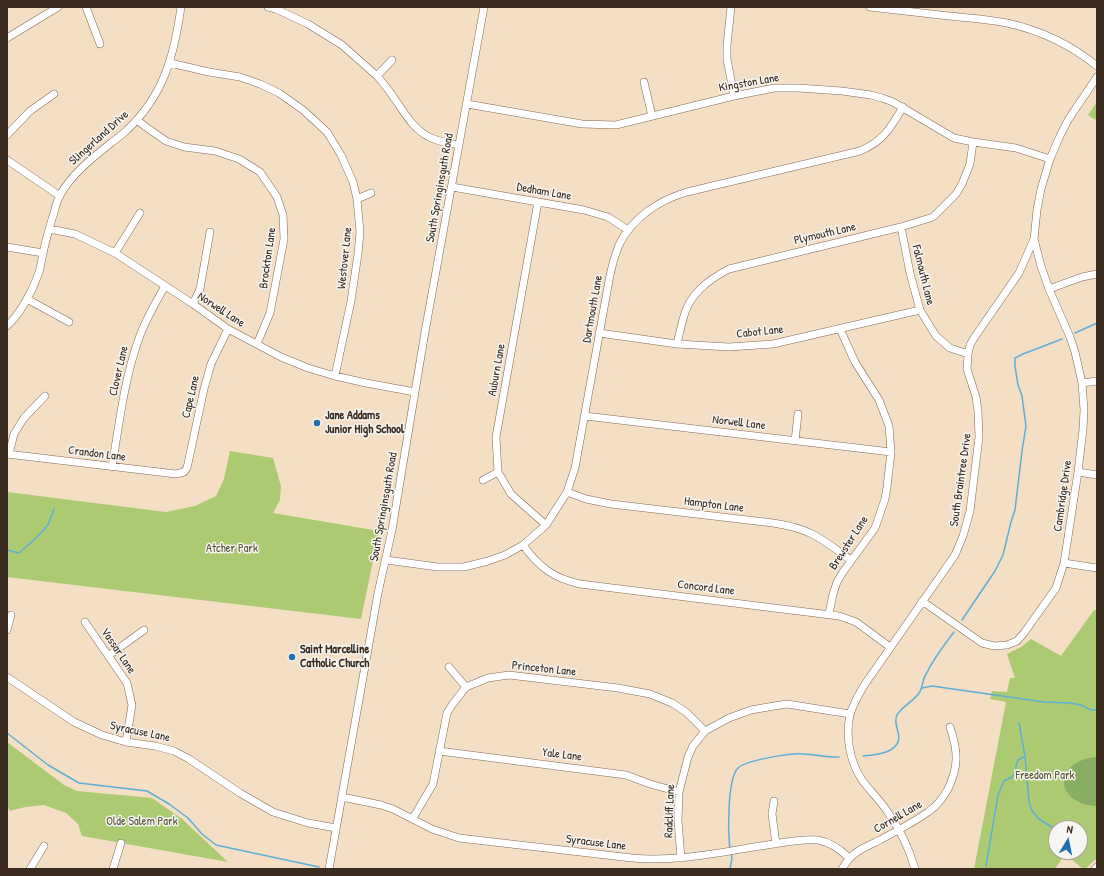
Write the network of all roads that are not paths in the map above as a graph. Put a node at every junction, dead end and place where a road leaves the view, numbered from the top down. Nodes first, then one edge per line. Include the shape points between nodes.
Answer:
1 (58, 7) edge
2 (86, 7) edge
3 (181, 7) edge
4 (268, 7) edge
5 (484, 7) edge
6 (731, 7) edge
7 (870, 7) edge
8 (882, 8) edge
9 (7, 28) edge
10 (9, 37) edge
11 (100, 44) dead end
12 (392, 60) dead end
13 (170, 63) junction
14 (1097, 66) edge
15 (377, 76) junction
16 (1097, 77) edge
17 (644, 82) dead end
18 (54, 94) dead end
19 (734, 96) junction
20 (466, 104) junction
21 (903, 107) junction
22 (652, 116) junction
23 (137, 120) junction
24 (7, 135) edge
25 (973, 142) junction
26 (459, 145) junction
27 (1050, 159) junction
28 (7, 160) edge
29 (452, 187) junction
30 (371, 193) dead end
31 (60, 196) junction
32 (357, 199) junction
33 (538, 202) junction
34 (140, 213) dead end
35 (901, 227) junction
36 (49, 229) junction
37 (628, 230) junction
38 (210, 232) dead end
39 (1034, 239) junction
40 (7, 247) edge
41 (43, 253) junction
42 (114, 253) junction
43 (1097, 274) edge
44 (165, 286) junction
45 (1049, 289) junction
46 (27, 299) junction
47 (193, 304) junction
48 (920, 310) junction
49 (69, 322) dead end
50 (7, 326) edge
51 (228, 329) junction
52 (840, 329) junction
53 (599, 333) junction
54 (257, 344) junction
55 (678, 344) junction
56 (968, 354) junction
57 (335, 376) junction
58 (1097, 381) edge
59 (1082, 383) junction
60 (415, 392) junction
61 (45, 396) dead end
62 (798, 414) dead end
63 (584, 416) junction
64 (795, 441) junction
65 (891, 452) junction
66 (8, 454) edge
67 (112, 467) junction
68 (184, 472) joint
69 (498, 472) junction
70 (1078, 472) junction
71 (1097, 475) edge
72 (484, 480) dead end
73 (568, 492) junction
74 (546, 525) junction
75 (523, 546) junction
76 (386, 560) junction
77 (851, 560) junction
78 (1064, 563) junction
79 (1097, 568) edge
80 (922, 602) junction
81 (830, 614) junction
82 (11, 615) dead end
83 (85, 622) dead end
84 (7, 630) edge
85 (144, 630) dead end
86 (890, 647) junction
87 (108, 656) junction
88 (449, 667) dead end
89 (7, 677) edge
90 (466, 687) junction
91 (850, 714) junction
92 (950, 727) dead end
93 (705, 731) junction
94 (126, 742) junction
95 (439, 751) junction
96 (679, 792) junction
97 (342, 797) junction
98 (774, 801) dead end
99 (413, 818) junction
100 (336, 828) junction
101 (899, 830) junction
102 (121, 843) dead end
103 (776, 844) junction
104 (44, 846) dead end
105 (681, 858) junction
106 (849, 858) junction
107 (30, 869) edge
108 (113, 869) edge
109 (329, 869) edge
110 (842, 869) edge
111 (915, 869) edge

1 - 10 street
2 - 11 street
3 - 13 street, Slingerland Drive
4 - 15 street via 308,24 342,45
5 - 20 street, South Springinsguth Road
6 - 19 street via 727,59
7 - 8 street
8 - 14 street via 1013,25 1040,33
9 - 10 street
12 - 15 street
13 - 23 street, Slingerland Drive via 161,85
13 - 32 street, Westover Lane via 240,77 286,97 327,132 348,170
15 - 26 street via 408,120 419,130 435,140
16 - 27 street, South Braintree Drive via 1068,120
17 - 22 street
18 - 24 street via 30,111
19 - 21 street, Kingston Lane via 774,88 798,88 871,95
19 - 22 street, Kingston Lane
20 - 22 street, Kingston Lane via 582,124 616,125
20 - 26 street, South Springinsguth Road
21 - 25 street, Kingston Lane via 954,138
21 - 37 street, Dartmouth Lane via 886,134 860,151 676,196 650,210
23 - 31 street, Slingerland Drive via 77,172
23 - 54 street, Brockton Lane via 166,141 184,147 215,150 239,159 260,172 277,197 283,215 283,246 270,313
25 - 27 street, Kingston Lane via 1016,148
25 - 35 street, Plymouth Lane via 970,164 956,194 933,217
26 - 29 street, South Springinsguth Road
27 - 39 street, South Braintree Drive via 1041,189
28 - 31 street
29 - 33 street, Dedham Lane
29 - 60 street, South Springinsguth Road
30 - 32 street
31 - 36 street, Slingerland Drive
32 - 57 street, Westover Lane via 360,232 358,254
33 - 37 street, Dedham Lane via 598,214
33 - 69 street, Auburn Lane via 496,437
34 - 42 street
35 - 48 street, Falmouth Lane
35 - 55 street, Plymouth Lane via 725,271 706,283 692,300 683,317
36 - 41 street, Slingerland Drive
36 - 42 street, Norwell Lane via 75,234
37 - 53 street, Dartmouth Lane via 611,269
38 - 47 street via 200,289
39 - 45 street, Cambridge Drive
39 - 56 street, South Braintree Drive via 1019,273 974,338
40 - 41 street
41 - 46 street, Slingerland Drive via 39,274
42 - 44 street, Norwell Lane
43 - 45 street
44 - 47 street, Norwell Lane
44 - 67 street, Clover Lane via 146,320 133,357
45 - 59 street, Cambridge Drive via 1070,337
46 - 49 street
46 - 50 street, Slingerland Drive via 14,320
47 - 51 street, Norwell Lane
48 - 52 street, Cabot Lane
48 - 56 street, Falmouth Lane via 936,336 950,348
51 - 54 street, Norwell Lane
51 - 68 street, Cape Lane via 209,370
52 - 55 street, Cabot Lane via 774,344 729,347
52 - 65 street, Brewster Lane via 855,362 879,400 889,426
53 - 55 street, Cabot Lane
53 - 63 street, Dartmouth Lane
54 - 57 street, Norwell Lane via 281,357
56 - 80 street, South Braintree Drive via 967,369 977,404 979,428 970,511 955,555
57 - 60 street, Norwell Lane
58 - 59 street
59 - 70 street, Cambridge Drive via 1084,416
60 - 76 street, South Springinsguth Road
61 - 66 street via 24,418 14,434
62 - 64 street
63 - 64 street, Norwell Lane
63 - 73 street, Dartmouth Lane
64 - 65 street, Norwell Lane
65 - 77 street, Brewster Lane via 886,493 875,528
66 - 67 street, Crandon Lane
67 - 68 street, Crandon Lane via 176,474
69 - 72 street
69 - 74 street, Auburn Lane via 511,494
70 - 71 street
70 - 78 street, Cambridge Drive
73 - 74 street, Dartmouth Lane
73 - 77 street, Hampton Lane via 611,504 793,527 821,539
74 - 75 street, Dartmouth Lane
75 - 76 street, Dartmouth Lane via 495,559 464,567 438,567
75 - 81 street, Concord Lane via 537,563 548,571 559,578 575,582
76 - 97 street, South Springinsguth Road
77 - 81 street, Brewster Lane via 837,582
78 - 79 street
78 - 80 street, Cambridge Drive via 1056,588 1024,633 1017,641 1007,645 994,646 982,643
80 - 86 street, South Braintree Drive
81 - 86 street, Concord Lane via 856,622
82 - 84 street
83 - 87 street, Vassar Lane
85 - 87 street
86 - 91 street, South Braintree Drive via 856,699
87 - 94 street, Vassar Lane via 127,683 132,705
88 - 90 street
89 - 94 street, Syracuse Lane via 74,722 102,735
90 - 93 street, Princeton Lane via 488,678 509,675 638,691 672,703 686,712
90 - 95 street, Princeton Lane via 447,713
91 - 93 street, Radcliff Lane via 788,704 751,710 711,726
91 - 101 street, South Braintree Drive via 849,743 855,767
92 - 101 street, Cornell Lane via 956,753 953,778 944,796 929,812
93 - 96 street, Radcliff Lane via 688,757
94 - 100 street, Syracuse Lane via 174,751 273,812 308,823
95 - 96 street, Yale Lane via 626,775
95 - 99 street, Princeton Lane via 433,784
96 - 105 street, Radcliff Lane
97 - 99 street, Syracuse Lane via 381,805
97 - 100 street, South Springinsguth Road
98 - 103 street via 772,814
99 - 105 street, Syracuse Lane via 432,829 459,838 632,858
100 - 109 street, South Springinsguth Road
101 - 106 street, Cornell Lane
101 - 111 street, South Braintree Drive
102 - 108 street
103 - 105 street, Syracuse Lane
103 - 106 street, Syracuse Lane via 818,840 838,848
104 - 107 street
106 - 110 street, Cornell Lane

